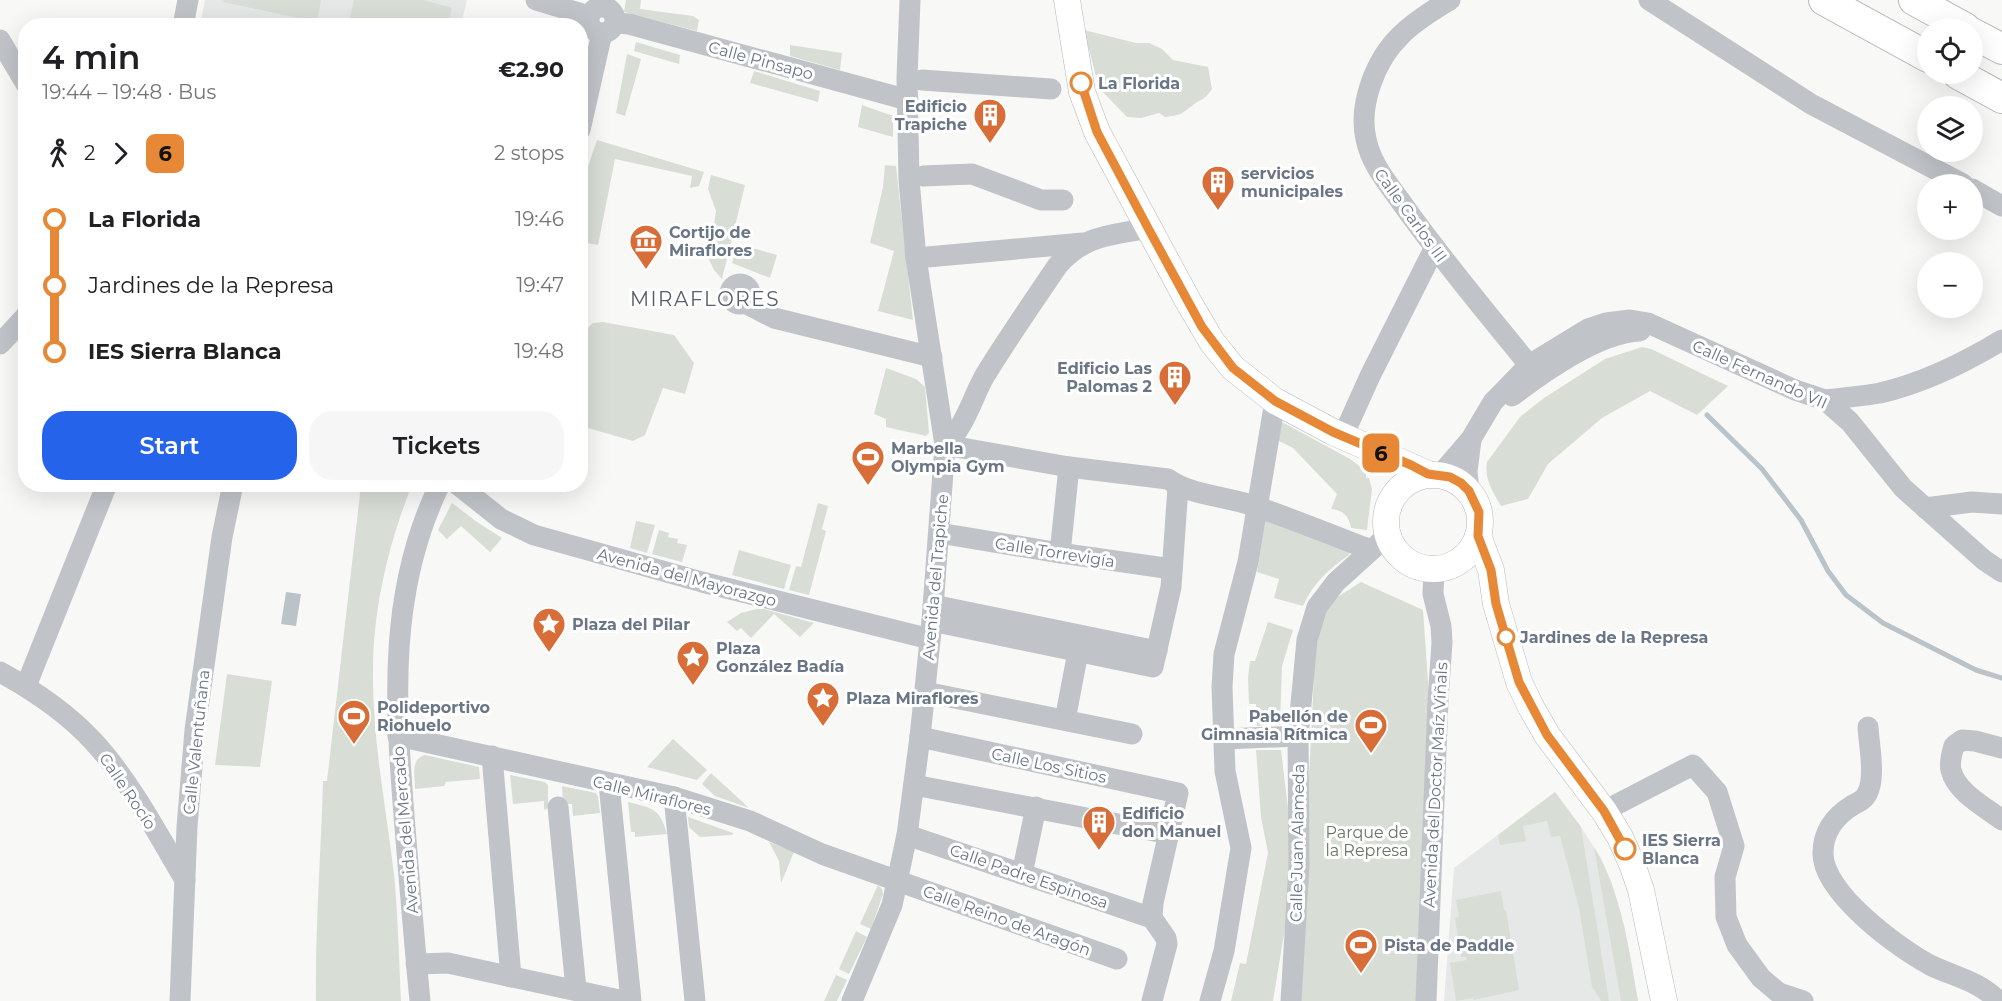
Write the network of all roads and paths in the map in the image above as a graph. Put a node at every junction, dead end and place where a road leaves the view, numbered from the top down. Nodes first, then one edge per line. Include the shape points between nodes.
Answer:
1 (188, 0) edge
2 (536, 0) edge
3 (910, 0) edge
4 (1067, 0) edge
5 (1450, 0) edge
6 (1649, 0) edge
7 (1824, 0) edge
8 (1914, 0) edge
9 (604, 16) edge
10 (185, 18) edge
11 (1947, 18) edge
12 (1983, 39) edge
13 (0, 40) edge
14 (2002, 49) edge
15 (1917, 51) edge
16 (18, 70) edge
17 (922, 80) dead end
18 (1976, 84) edge
19 (1051, 89) dead end
20 (588, 92) edge
21 (2002, 98) edge
22 (908, 100) junction
23 (1944, 174) edge
24 (923, 176) dead end
25 (1983, 195) edge
26 (1063, 200) dead end
27 (2002, 206) edge
28 (1148, 228) junction
29 (1084, 243) junction
30 (1434, 249) junction
31 (916, 258) junction
32 (748, 297) dead end
33 (18, 325) edge
34 (1597, 335) junction
35 (2002, 340) edge
36 (0, 344) edge
37 (931, 352) junction
38 (1574, 355) junction
39 (1529, 365) junction
40 (1521, 389) junction
41 (938, 393) junction
42 (1825, 400) junction
43 (1275, 401) junction
44 (970, 403) junction
45 (1485, 419) junction
46 (1472, 439) junction
47 (1354, 441) junction
48 (945, 445) junction
49 (1069, 467) junction
50 (1434, 474) junction
51 (1178, 487) junction
52 (1469, 491) junction
53 (104, 492) edge
54 (231, 492) edge
55 (436, 492) edge
56 (467, 492) edge
57 (1390, 501) junction
58 (2002, 504) edge
59 (1257, 507) junction
60 (1925, 508) junction
61 (939, 533) junction
62 (1478, 536) junction
63 (1379, 543) junction
64 (1060, 553) junction
65 (1443, 568) junction
66 (1172, 569) junction
67 (2002, 572) edge
68 (1496, 604) junction
69 (932, 622) junction
70 (1078, 652) junction
71 (1155, 659) junction
72 (0, 672) edge
73 (26, 686) junction
74 (925, 692) junction
75 (1065, 720) junction
76 (1868, 727) dead end
77 (1132, 734) dead end
78 (398, 736) junction
79 (1299, 736) junction
80 (920, 737) junction
81 (1224, 739) junction
82 (2002, 748) edge
83 (492, 756) junction
84 (609, 784) junction
85 (914, 785) junction
86 (674, 797) junction
87 (558, 807) dead end
88 (1036, 807) junction
89 (1604, 811) junction
90 (2002, 820) edge
91 (1170, 834) junction
92 (907, 835) junction
93 (1022, 874) junction
94 (185, 880) junction
95 (898, 881) junction
96 (1152, 918) junction
97 (1117, 959) dead end
98 (416, 964) junction
99 (511, 977) junction
100 (576, 989) junction
101 (180, 1001) edge
102 (420, 1001) edge
103 (624, 1001) edge
104 (630, 1001) edge
105 (695, 1001) edge
106 (852, 1001) edge
107 (1152, 1001) edge
108 (1210, 1001) edge
109 (1291, 1001) edge
110 (1426, 1001) edge
111 (1664, 1001) edge
112 (1803, 1001) edge
113 (1998, 1001) edge

1 - 10 street
2 - 9 street, Calle Pinsapo
3 - 22 street, Avenida del Trapiche
4 - 28 main road via 1090,113
5 - 30 street, Calle Carlos III via 1401,35 1388,50 1365,103 1363,122 1374,163
6 - 23 street via 1811,104
7 - 15 highway
8 - 11 highway
9 - 20 street
9 - 22 street, Calle Pinsapo
12 - 14 highway
13 - 16 street
17 - 19 street
18 - 21 highway
22 - 31 street, Avenida del Trapiche via 909,180
24 - 26 street via 972,174 1041,201
25 - 27 street
28 - 29 street
28 - 43 main road via 1212,342 1233,368
29 - 31 street
29 - 44 street via 1058,265
30 - 39 street, Calle Carlos III
30 - 47 street via 1370,376
31 - 37 street, Avenida del Trapiche
32 - 37 street
33 - 36 street
34 - 38 street, Calle Fernando VII
34 - 39 street, Calle Fernando VII
34 - 42 street, Calle Fernando VII via 1606,323 1648,323
35 - 42 street via 1956,366 1899,388
37 - 41 street, Avenida del Trapiche
38 - 39 street, Calle Fernando VII
38 - 40 street, Calle Fernando VII
39 - 40 street
39 - 45 street, Calle Fernando VII via 1493,402
40 - 45 street, Calle Fernando VII
41 - 44 street via 955,402
41 - 48 street, Avenida del Trapiche
42 - 60 street, Calle Fernando VII via 1850,422
43 - 47 main road
43 - 59 street
44 - 48 street via 953,438
45 - 46 street, Calle Fernando VII
46 - 50 street, Calle Fernando VII
46 - 52 street, Calle Fernando VII via 1467,471
47 - 50 main road
47 - 57 main road via 1388,482
48 - 49 street
48 - 61 street, Avenida del Trapiche
49 - 51 street via 1168,479
49 - 64 street
50 - 52 main road via 1461,483
50 - 57 main road via 1407,482
51 - 59 street
51 - 66 street
52 - 62 main road via 1479,512
53 - 73 street
54 - 94 street, Calle Valentuñana via 195,730
55 - 78 street, Avenida del Mercado via 423,522 404,597 398,653
56 - 69 street, Avenida del Mayorazgo via 501,519 542,537 687,579
57 - 63 main road
58 - 60 street via 1972,502
59 - 63 street
59 - 81 street via 1248,562 1224,654
60 - 67 street, Calle Fernando VII
61 - 64 street, Calle Torrevigía
61 - 69 street, Avenida del Trapiche
62 - 65 main road via 1466,556
62 - 68 main road via 1491,570
63 - 65 main road via 1393,547 1408,563 1421,568
63 - 79 street, Calle Juan Alameda via 1336,582 1317,607 1307,640
64 - 66 street, Calle Torrevigía
65 - 68 main road via 1475,576
65 - 110 street, Avenida del Doctor Maíz Viñals via 1433,594 1442,642
66 - 71 street
68 - 89 main road via 1519,682 1531,707
69 - 70 street
69 - 71 street
69 - 74 street, Avenida del Trapiche
70 - 71 street
70 - 75 street
72 - 73 street, Calle Rocío
73 - 94 street, Calle Rocío via 84,732 102,752
74 - 75 street
74 - 80 street, Avenida del Trapiche
75 - 77 street
76 - 113 street via 1870,785 1863,800 1830,824 1823,855 1829,872 1849,904 1868,922 1929,964 1981,987
78 - 83 street, Calle Miraflores
78 - 98 street, Avenida del Mercado
79 - 81 street
79 - 109 street, Calle Juan Alameda via 1299,865
80 - 85 street, Avenida del Trapiche
80 - 91 street, Calle Los Sitios via 1178,793
81 - 108 street via 1225,771 1240,848 1224,951
82 - 90 street via 1962,740 1954,746 1950,769 1957,784
83 - 84 street, Calle Miraflores
83 - 99 street
84 - 86 street, Calle Miraflores
84 - 104 street
85 - 88 street
85 - 92 street, Avenida del Trapiche
86 - 95 street, Calle Miraflores via 750,821 822,854
86 - 105 street
87 - 100 street
88 - 91 street
88 - 93 street
89 - 111 main road via 1620,837 1641,890
89 - 112 street via 1693,765 1717,792 1734,846 1725,877 1726,917 1737,945 1761,978 1779,993
91 - 96 street
92 - 93 street, Calle Padre Espinosa
92 - 95 street, Avenida del Trapiche
93 - 96 street, Calle Padre Espinosa
94 - 101 street, Calle Valentuñana
95 - 97 street, Calle Reino de Aragón
95 - 106 street, Avenida del Trapiche
96 - 107 street via 1167,944
98 - 99 street via 440,962
98 - 102 street, Avenida del Mercado
99 - 100 street
100 - 103 street

